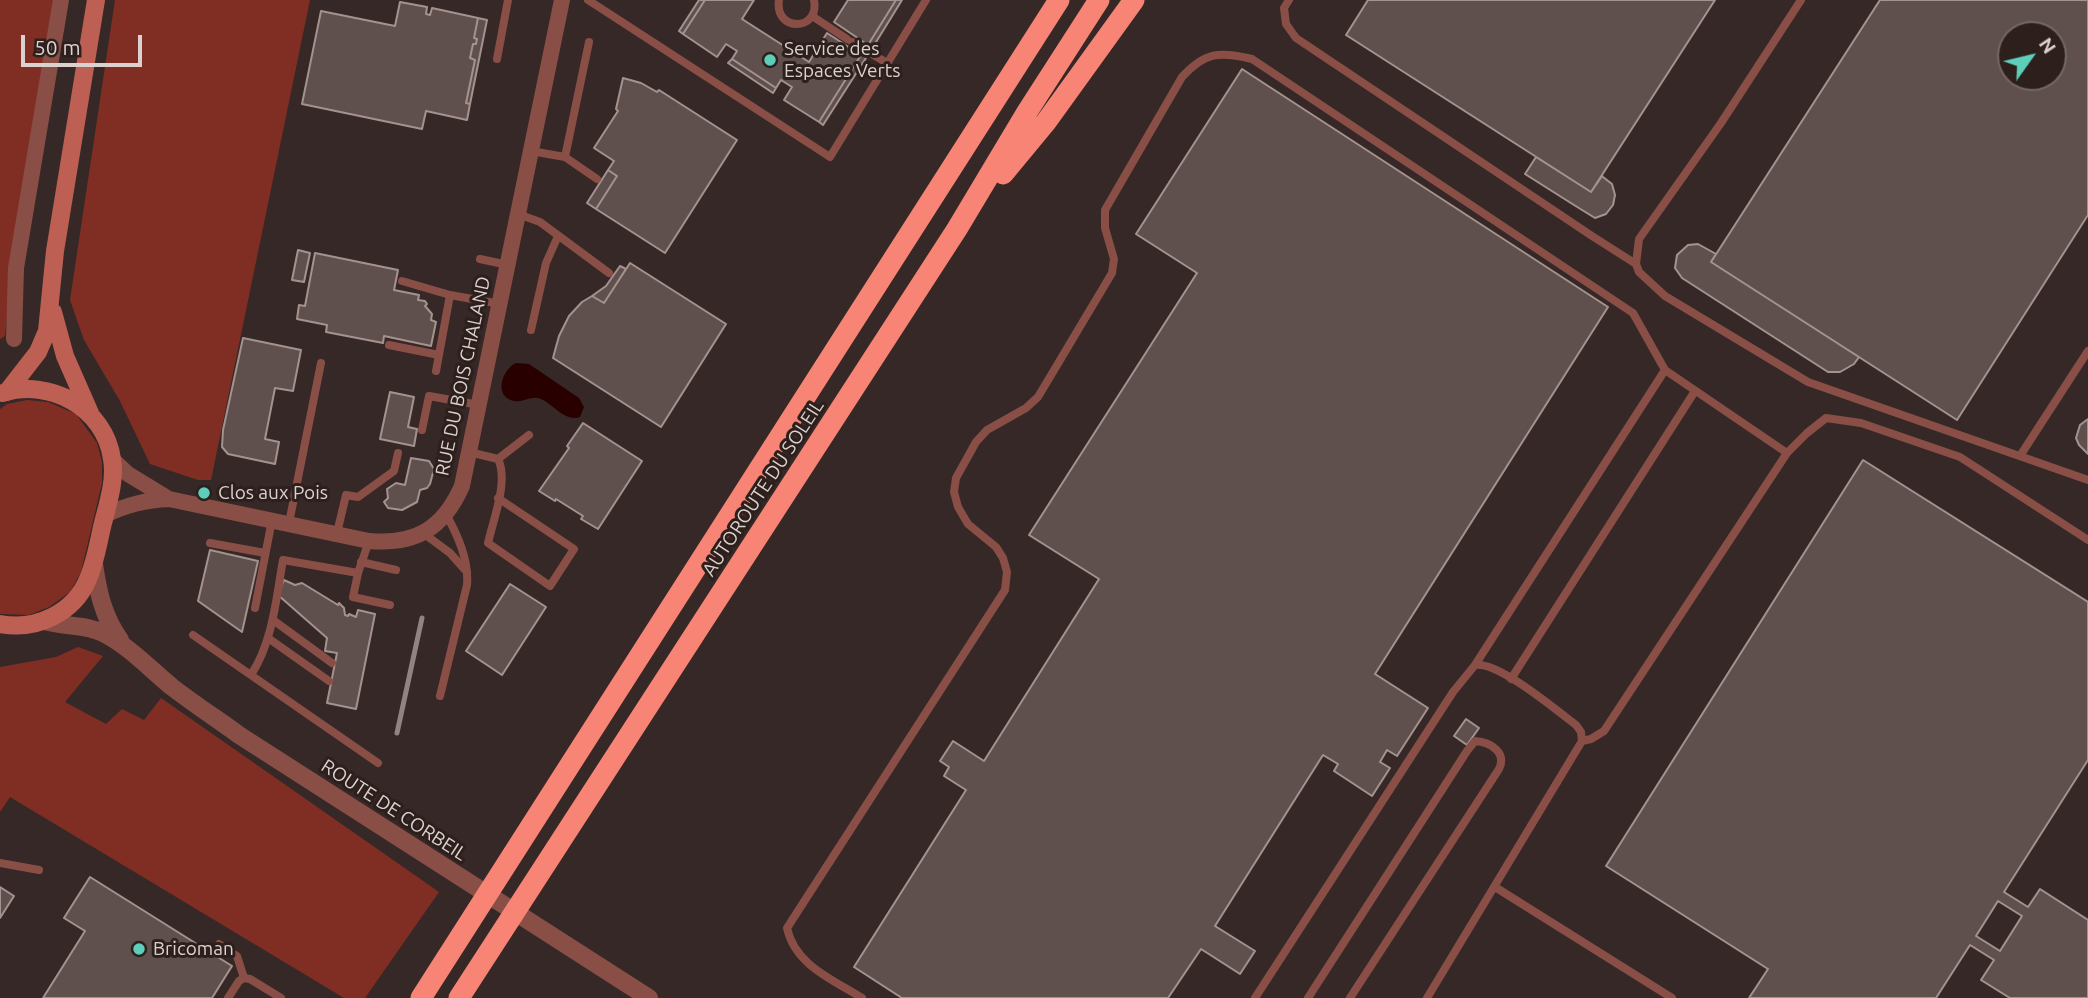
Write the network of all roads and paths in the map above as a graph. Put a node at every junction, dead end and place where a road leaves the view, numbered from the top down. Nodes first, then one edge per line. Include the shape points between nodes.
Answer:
1 (61, 0) edge
2 (96, 0) edge
3 (508, 0) edge
4 (562, 0) edge
5 (588, 0) edge
6 (779, 0) edge
7 (814, 0) edge
8 (926, 0) edge
9 (1059, 0) edge
10 (1099, 0) edge
11 (1134, 0) edge
12 (1289, 0) edge
13 (1801, 0) edge
14 (812, 16) junction
15 (589, 42) dead end
16 (497, 59) dead end
17 (887, 63) junction
18 (531, 151) junction
19 (565, 157) junction
20 (597, 179) dead end
21 (518, 214) junction
22 (957, 229) junction
23 (558, 236) junction
24 (480, 259) dead end
25 (1636, 264) junction
26 (508, 265) junction
27 (609, 273) dead end
28 (402, 281) dead end
29 (450, 295) junction
30 (50, 299) junction
31 (500, 304) junction
32 (531, 330) dead end
33 (14, 339) dead end
34 (389, 345) dead end
35 (2088, 351) edge
36 (439, 355) junction
37 (321, 363) dead end
38 (436, 370) dead end
39 (1665, 370) junction
40 (1695, 391) junction
41 (4, 393) edge
42 (479, 405) junction
43 (90, 413) junction
44 (422, 430) dead end
45 (529, 435) dead end
46 (469, 452) junction
47 (398, 453) dead end
48 (1787, 453) junction
49 (2020, 456) junction
50 (498, 459) junction
51 (113, 460) junction
52 (2088, 480) edge
53 (498, 498) junction
54 (169, 499) junction
55 (446, 514) junction
56 (105, 515) junction
57 (272, 520) junction
58 (289, 523) junction
59 (337, 533) junction
60 (423, 533) junction
61 (2088, 540) edge
62 (369, 541) junction
63 (210, 543) dead end
64 (265, 554) junction
65 (361, 562) junction
66 (94, 564) junction
67 (396, 570) dead end
68 (358, 573) junction
69 (468, 573) junction
70 (390, 605) dead end
71 (255, 608) dead end
72 (273, 620) junction
73 (44, 621) junction
74 (4, 628) edge
75 (193, 635) dead end
76 (268, 638) junction
77 (124, 646) junction
78 (332, 663) dead end
79 (1475, 665) junction
80 (251, 675) junction
81 (1511, 679) junction
82 (330, 681) dead end
83 (440, 696) dead end
84 (1582, 741) junction
85 (378, 763) dead end
86 (0, 863) edge
87 (39, 870) dead end
88 (1495, 887) junction
89 (219, 944) dead end
90 (244, 978) junction
91 (228, 998) edge
92 (281, 998) edge
93 (421, 998) edge
94 (459, 998) edge
95 (649, 998) edge
96 (862, 998) edge
97 (1255, 998) edge
98 (1308, 998) edge
99 (1350, 998) edge
100 (1427, 998) edge
101 (1672, 998) edge

1 - 33 street via 16,268
2 - 30 main road
3 - 16 lane
4 - 18 street, RUE DU BOIS CHALAND
5 - 17 lane via 830,157
6 - 14 lane via 779,12 792,24
7 - 14 lane
8 - 17 lane
9 - 93 highway, AUTOROUTE DU SOLEIL
10 - 22 highway, AUTOROUTE DU SOLEIL
11 - 22 highway via 1046,122
12 - 25 lane via 1284,8 1286,24 1296,38
13 - 25 lane via 1639,239
14 - 17 lane
15 - 19 lane
18 - 19 lane
18 - 21 street, RUE DU BOIS CHALAND
19 - 20 lane
21 - 23 lane via 540,222
21 - 26 street, RUE DU BOIS CHALAND
22 - 94 highway, AUTOROUTE DU SOLEIL
23 - 27 lane
23 - 32 lane via 546,263
24 - 26 lane
25 - 49 lane via 1665,296 1808,382
26 - 31 street, RUE DU BOIS CHALAND
28 - 29 lane
29 - 31 lane
29 - 36 lane
30 - 41 main road via 44,342
30 - 43 main road via 65,356
31 - 42 street, RUE DU BOIS CHALAND
34 - 36 lane
35 - 49 lane
36 - 38 lane
37 - 58 lane
39 - 40 lane
39 - 79 lane
39 - 96 lane via 1633,313 1252,59 1230,54 1196,62 1182,77 1105,210 1114,259 1112,273 1038,397 987,430 975,442 956,478 958,507 968,524 1003,558 1005,590 787,928 790,942 804,961
40 - 48 lane
40 - 81 lane
41 - 43 main road via 48,390
42 - 44 lane via 429,396
42 - 46 street, RUE DU BOIS CHALAND
43 - 51 main road via 103,429
45 - 50 lane
46 - 50 lane
46 - 55 street, RUE DU BOIS CHALAND via 461,486
47 - 59 lane via 394,471 358,497 346,495
48 - 61 lane via 1826,418 1861,424 1959,457
48 - 84 lane via 1604,731
49 - 52 lane
50 - 53 lane via 502,467
51 - 54 street, RUE DU BOIS CHALAND
51 - 56 main road
53 - 53 lane via 488,543 550,586 574,549
54 - 56 street, RUE DU BOIS CHALAND via 129,505
54 - 57 street, RUE DU BOIS CHALAND
55 - 60 street, RUE DU BOIS CHALAND
55 - 69 lane
56 - 66 main road
57 - 58 street, RUE DU BOIS CHALAND
57 - 64 lane
58 - 59 street, RUE DU BOIS CHALAND
59 - 62 street, RUE DU BOIS CHALAND
60 - 62 street, RUE DU BOIS CHALAND via 407,540
60 - 69 lane
62 - 65 lane
63 - 64 lane
64 - 71 lane
65 - 67 lane
65 - 68 lane
66 - 73 main road via 72,603
66 - 77 street, ROUTE DE CORBEIL via 100,603
68 - 70 lane via 353,597
68 - 72 lane via 283,560
69 - 83 lane
72 - 76 lane
72 - 78 lane
73 - 74 main road
73 - 77 street, ROUTE DE CORBEIL via 88,627
75 - 80 lane
76 - 80 lane
76 - 82 lane
77 - 95 street, ROUTE DE CORBEIL via 239,735
79 - 81 lane via 1483,664
79 - 97 lane via 1452,692
80 - 85 lane
81 - 84 lane via 1576,725
84 - 88 lane
86 - 87 lane
88 - 100 lane
88 - 101 lane
89 - 90 lane via 237,956
90 - 91 lane
90 - 92 lane
98 - 99 lane via 1467,751 1475,741 1484,742 1501,756 1499,769

